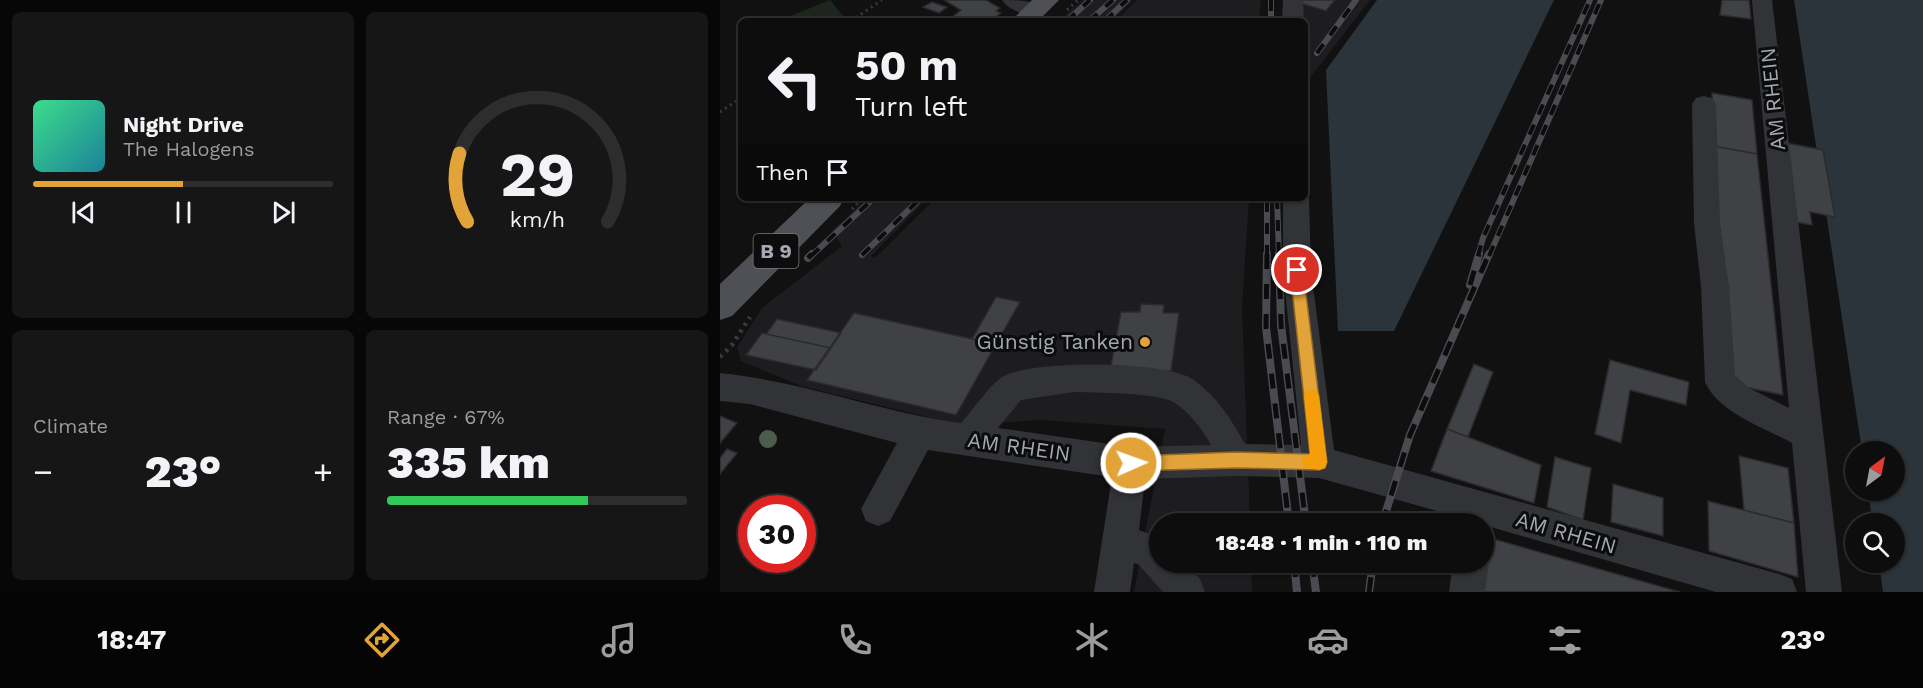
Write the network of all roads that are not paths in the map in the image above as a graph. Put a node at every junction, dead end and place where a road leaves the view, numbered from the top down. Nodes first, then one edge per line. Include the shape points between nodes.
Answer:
1 (1012, 0) edge
2 (1293, 0) edge
3 (1762, 0) edge
4 (1035, 10) edge
5 (1293, 18) edge
6 (1704, 104) dead end
7 (826, 201) edge
8 (1296, 201) edge
9 (720, 306) edge
10 (720, 371) edge
11 (735, 389) edge
12 (920, 433) junction
13 (1808, 434) junction
14 (967, 440) junction
15 (1236, 460) junction
16 (1319, 462) junction
17 (1131, 463) junction
18 (878, 509) dead end
19 (1469, 513) edge
20 (1494, 520) edge
21 (1120, 540) junction
22 (1149, 551) edge
23 (1170, 573) edge
24 (1470, 573) edge
25 (1730, 585) edge
26 (1112, 592) edge
27 (1187, 592) edge
28 (1467, 592) edge
29 (1779, 592) edge
30 (1824, 592) edge

1 - 4 street
2 - 5 street
3 - 13 street, AM RHEIN
6 - 13 street via 1707,223 1720,382 1738,398
7 - 9 main road, B 9
8 - 16 street via 1297,270
10 - 11 street, AM RHEIN
11 - 12 street, AM RHEIN
12 - 14 street, AM RHEIN
12 - 18 street
13 - 30 street, AM RHEIN
14 - 15 street via 1013,387 1074,378 1127,379 1182,389 1216,422
14 - 17 street, AM RHEIN
15 - 16 street, AM RHEIN
15 - 17 street, AM RHEIN
16 - 19 street, AM RHEIN
17 - 21 street
20 - 25 street, AM RHEIN
21 - 22 street
21 - 26 street
23 - 27 street
24 - 28 street
25 - 29 street, AM RHEIN

